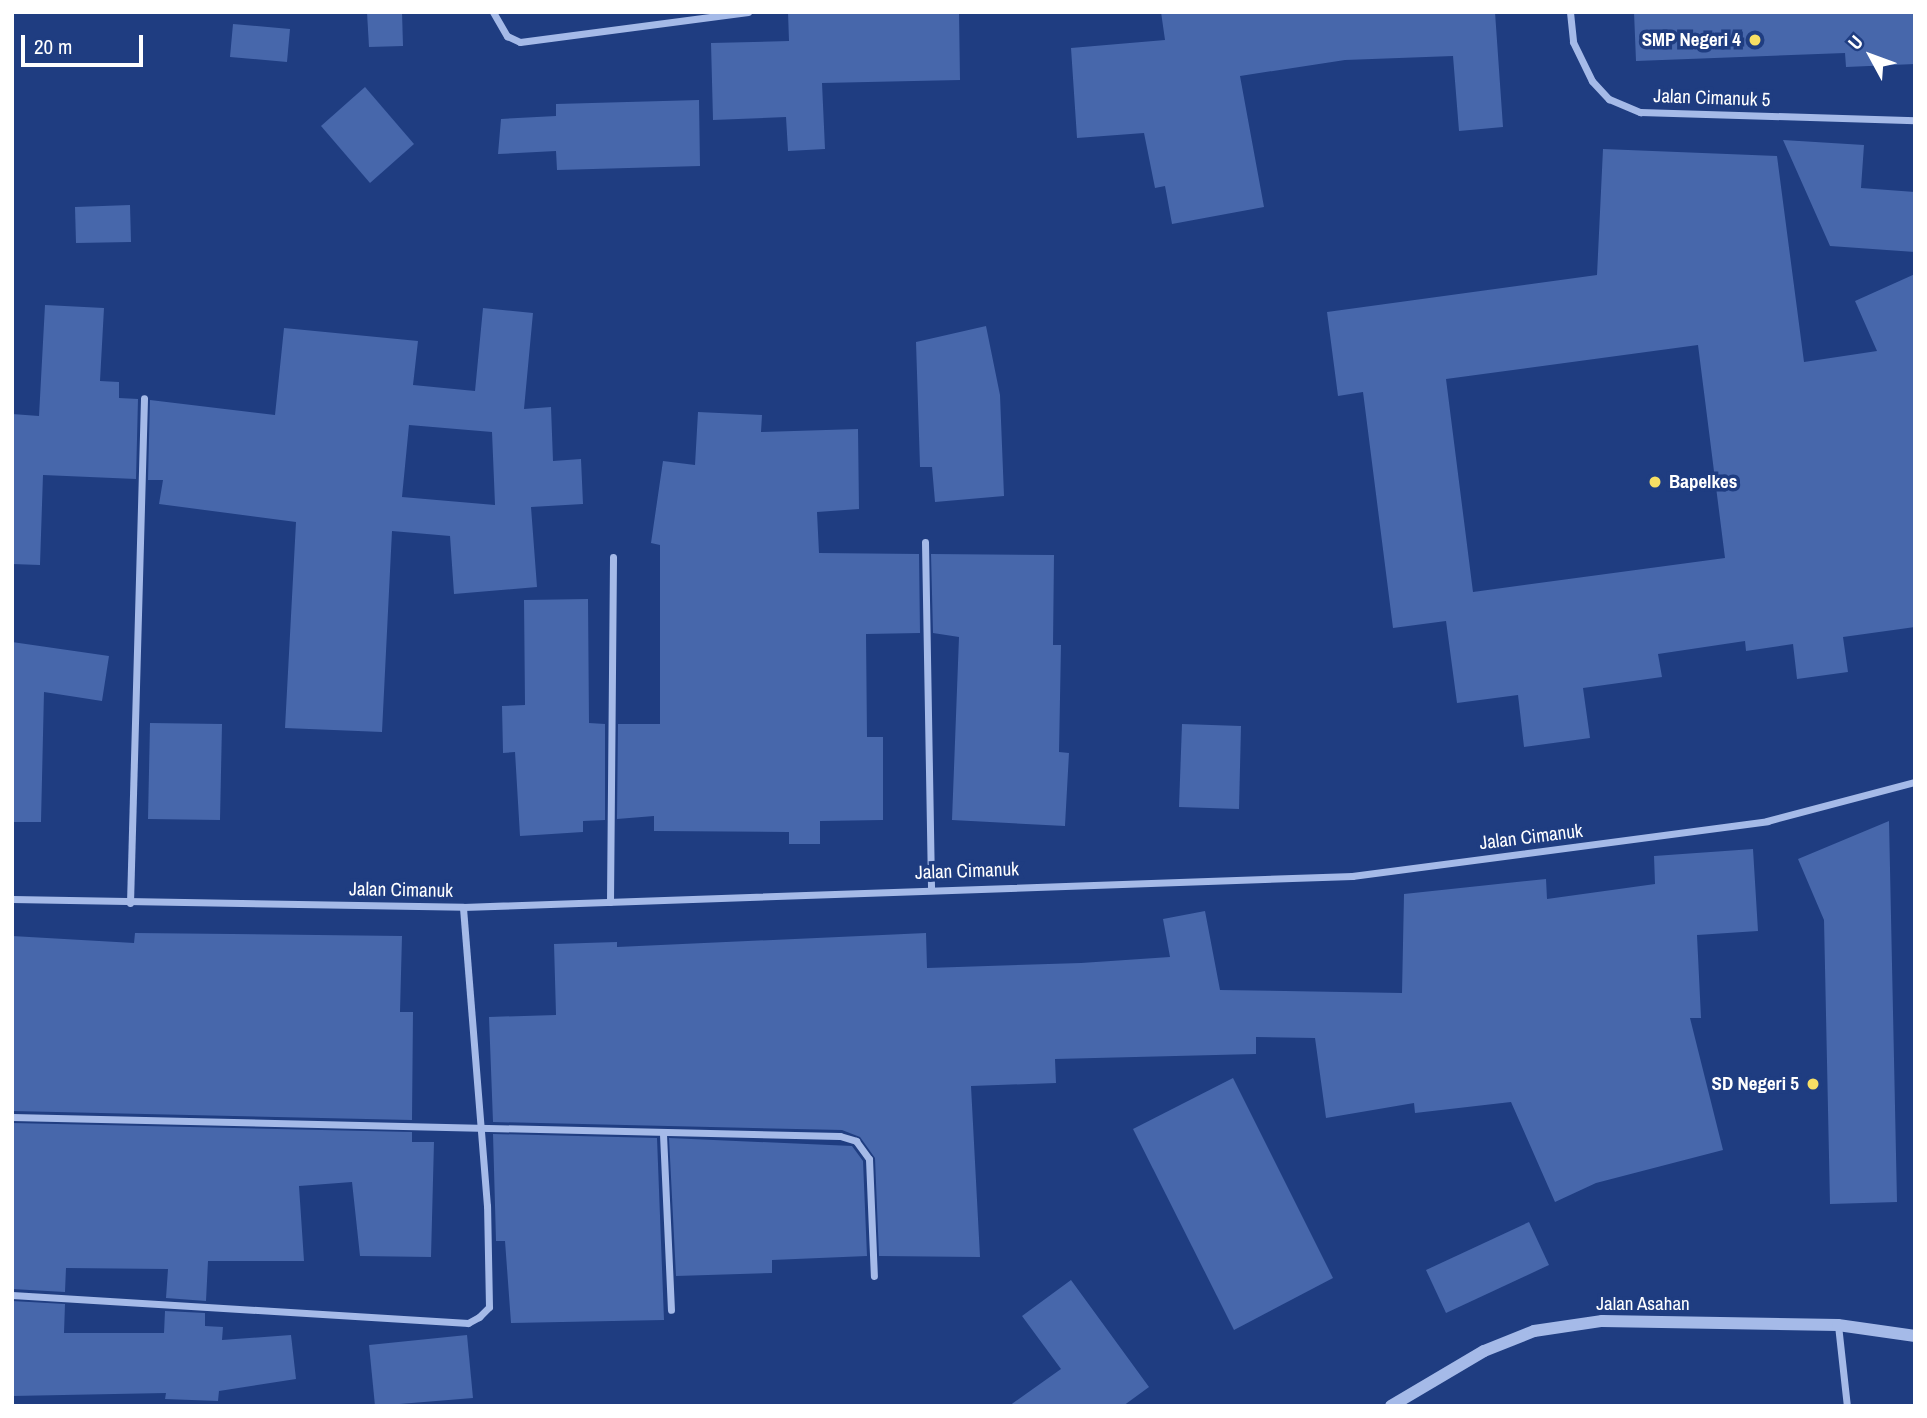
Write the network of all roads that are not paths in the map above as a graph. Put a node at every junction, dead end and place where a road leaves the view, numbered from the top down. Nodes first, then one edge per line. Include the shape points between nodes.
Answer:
1 (493, 12) edge
2 (748, 12) edge
3 (1570, 12) edge
4 (1915, 120) edge
5 (144, 398) dead end
6 (925, 542) dead end
7 (613, 557) dead end
8 (1915, 782) edge
9 (930, 888) junction
10 (12, 899) edge
11 (610, 902) junction
12 (130, 903) junction
13 (464, 907) junction
14 (12, 1117) edge
15 (482, 1131) junction
16 (663, 1133) junction
17 (874, 1276) dead end
18 (12, 1295) edge
19 (671, 1310) dead end
20 (1838, 1325) junction
21 (1915, 1336) edge
22 (1391, 1406) edge
23 (1847, 1406) edge

1 - 2 street via 507,36 520,42
3 - 4 street, Jalan Cimanuk 5 via 1573,42 1592,81 1609,99 1640,112
5 - 12 street
6 - 9 street
7 - 11 street
8 - 9 street, Jalan Cimanuk via 1767,821 1352,876
9 - 11 street, Jalan Cimanuk
10 - 12 street, Jalan Cimanuk
11 - 13 street, Jalan Cimanuk
12 - 13 street, Jalan Cimanuk
13 - 15 street
14 - 15 street
15 - 16 street
15 - 18 street via 489,1307 468,1323
16 - 17 street via 856,1141 872,1174
16 - 19 street
20 - 21 street, Jalan Asahan
20 - 22 street, Jalan Asahan via 1602,1321 1534,1331 1484,1351
20 - 23 street

